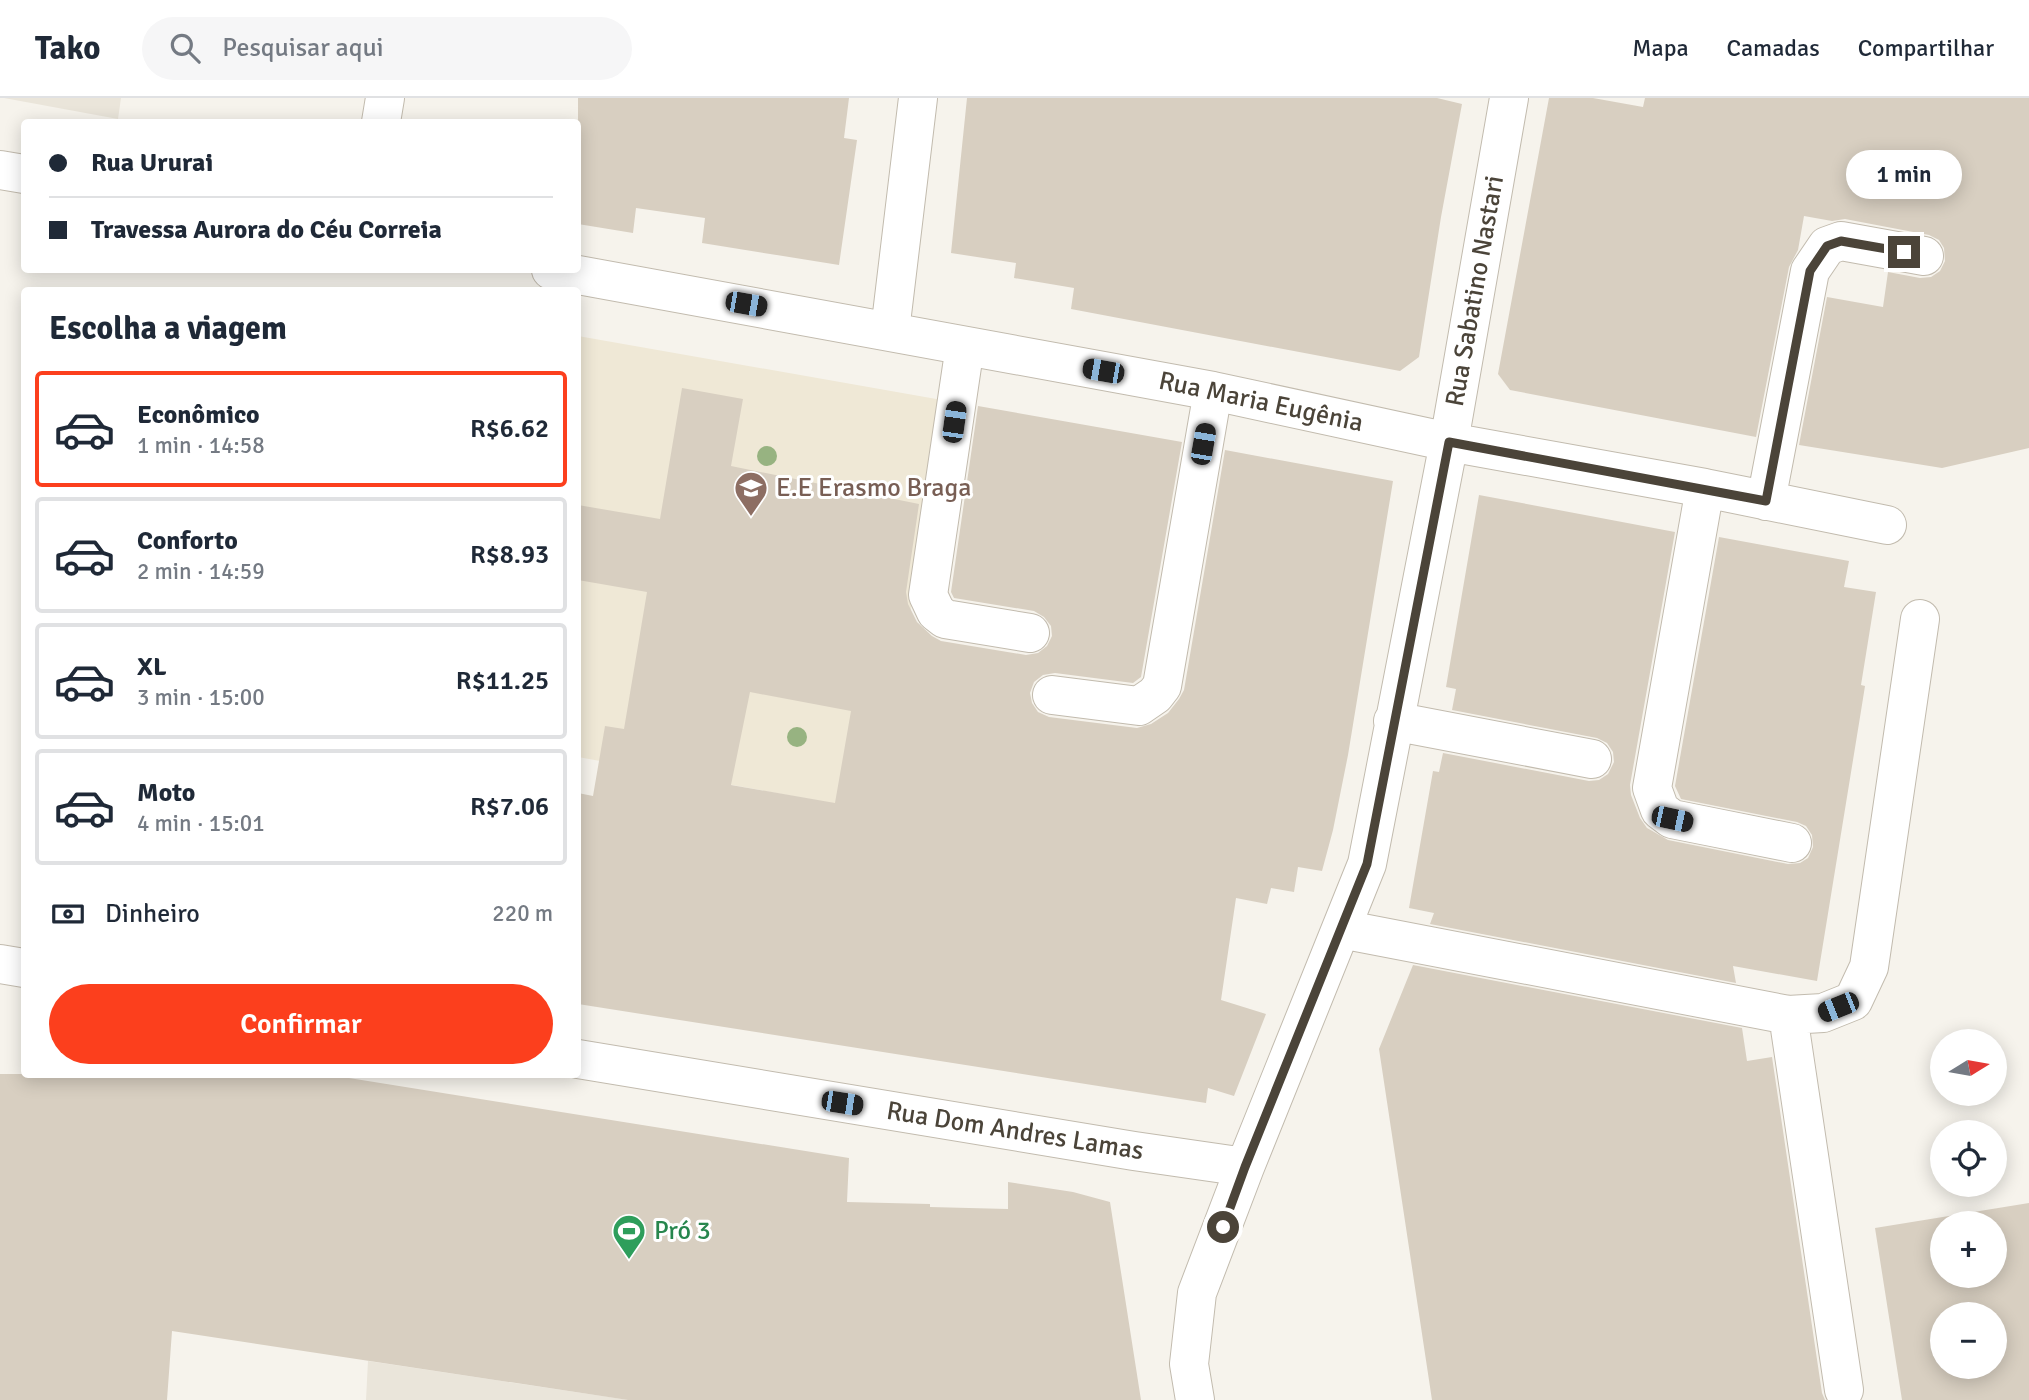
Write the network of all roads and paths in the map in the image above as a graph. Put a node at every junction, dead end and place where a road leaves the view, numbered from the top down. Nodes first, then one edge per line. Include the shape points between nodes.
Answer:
1 (385, 98) edge
2 (918, 98) edge
3 (1509, 98) edge
4 (382, 119) edge
5 (0, 170) edge
6 (21, 174) edge
7 (1924, 256) dead end
8 (568, 273) edge
9 (890, 331) junction
10 (965, 346) junction
11 (1213, 391) junction
12 (1449, 442) junction
13 (1705, 488) junction
14 (1766, 501) junction
15 (1887, 525) dead end
16 (1920, 619) dead end
17 (1030, 634) dead end
18 (1052, 695) dead end
19 (1394, 721) junction
20 (1592, 759) dead end
21 (1792, 843) dead end
22 (1341, 929) junction
23 (0, 964) edge
24 (21, 968) edge
25 (1788, 1015) junction
26 (581, 1059) edge
27 (1245, 1167) junction
28 (1844, 1390) dead end
29 (1195, 1400) edge

1 - 4 street
2 - 9 street
3 - 12 street, Rua Sabatino Nastari
5 - 6 street
7 - 14 street via 1841,241 1827,246 1810,271
8 - 9 street, Rua Maria Eugênia
9 - 10 street, Rua Maria Eugênia
10 - 11 street, Rua Maria Eugênia
10 - 17 street via 928,595 945,619
11 - 12 street, Rua Maria Eugênia
11 - 18 street via 1162,685 1139,706
12 - 13 street, Rua Maria Eugênia
12 - 19 street, Rua Sabatino Nastari
13 - 14 street, Rua Maria Eugênia
13 - 21 street via 1652,788 1660,810 1672,819
14 - 15 street, Rua Maria Eugênia
16 - 25 street via 1869,967 1853,1001 1823,1013
19 - 20 street
19 - 22 street, Rua Sabatino Nastari via 1367,864
22 - 25 street
22 - 27 street, Rua Sabatino Nastari
23 - 24 street
25 - 28 street
26 - 27 street, Rua Dom Andres Lamas
27 - 29 street, Rua Sabatino Nastari via 1197,1293 1189,1364

